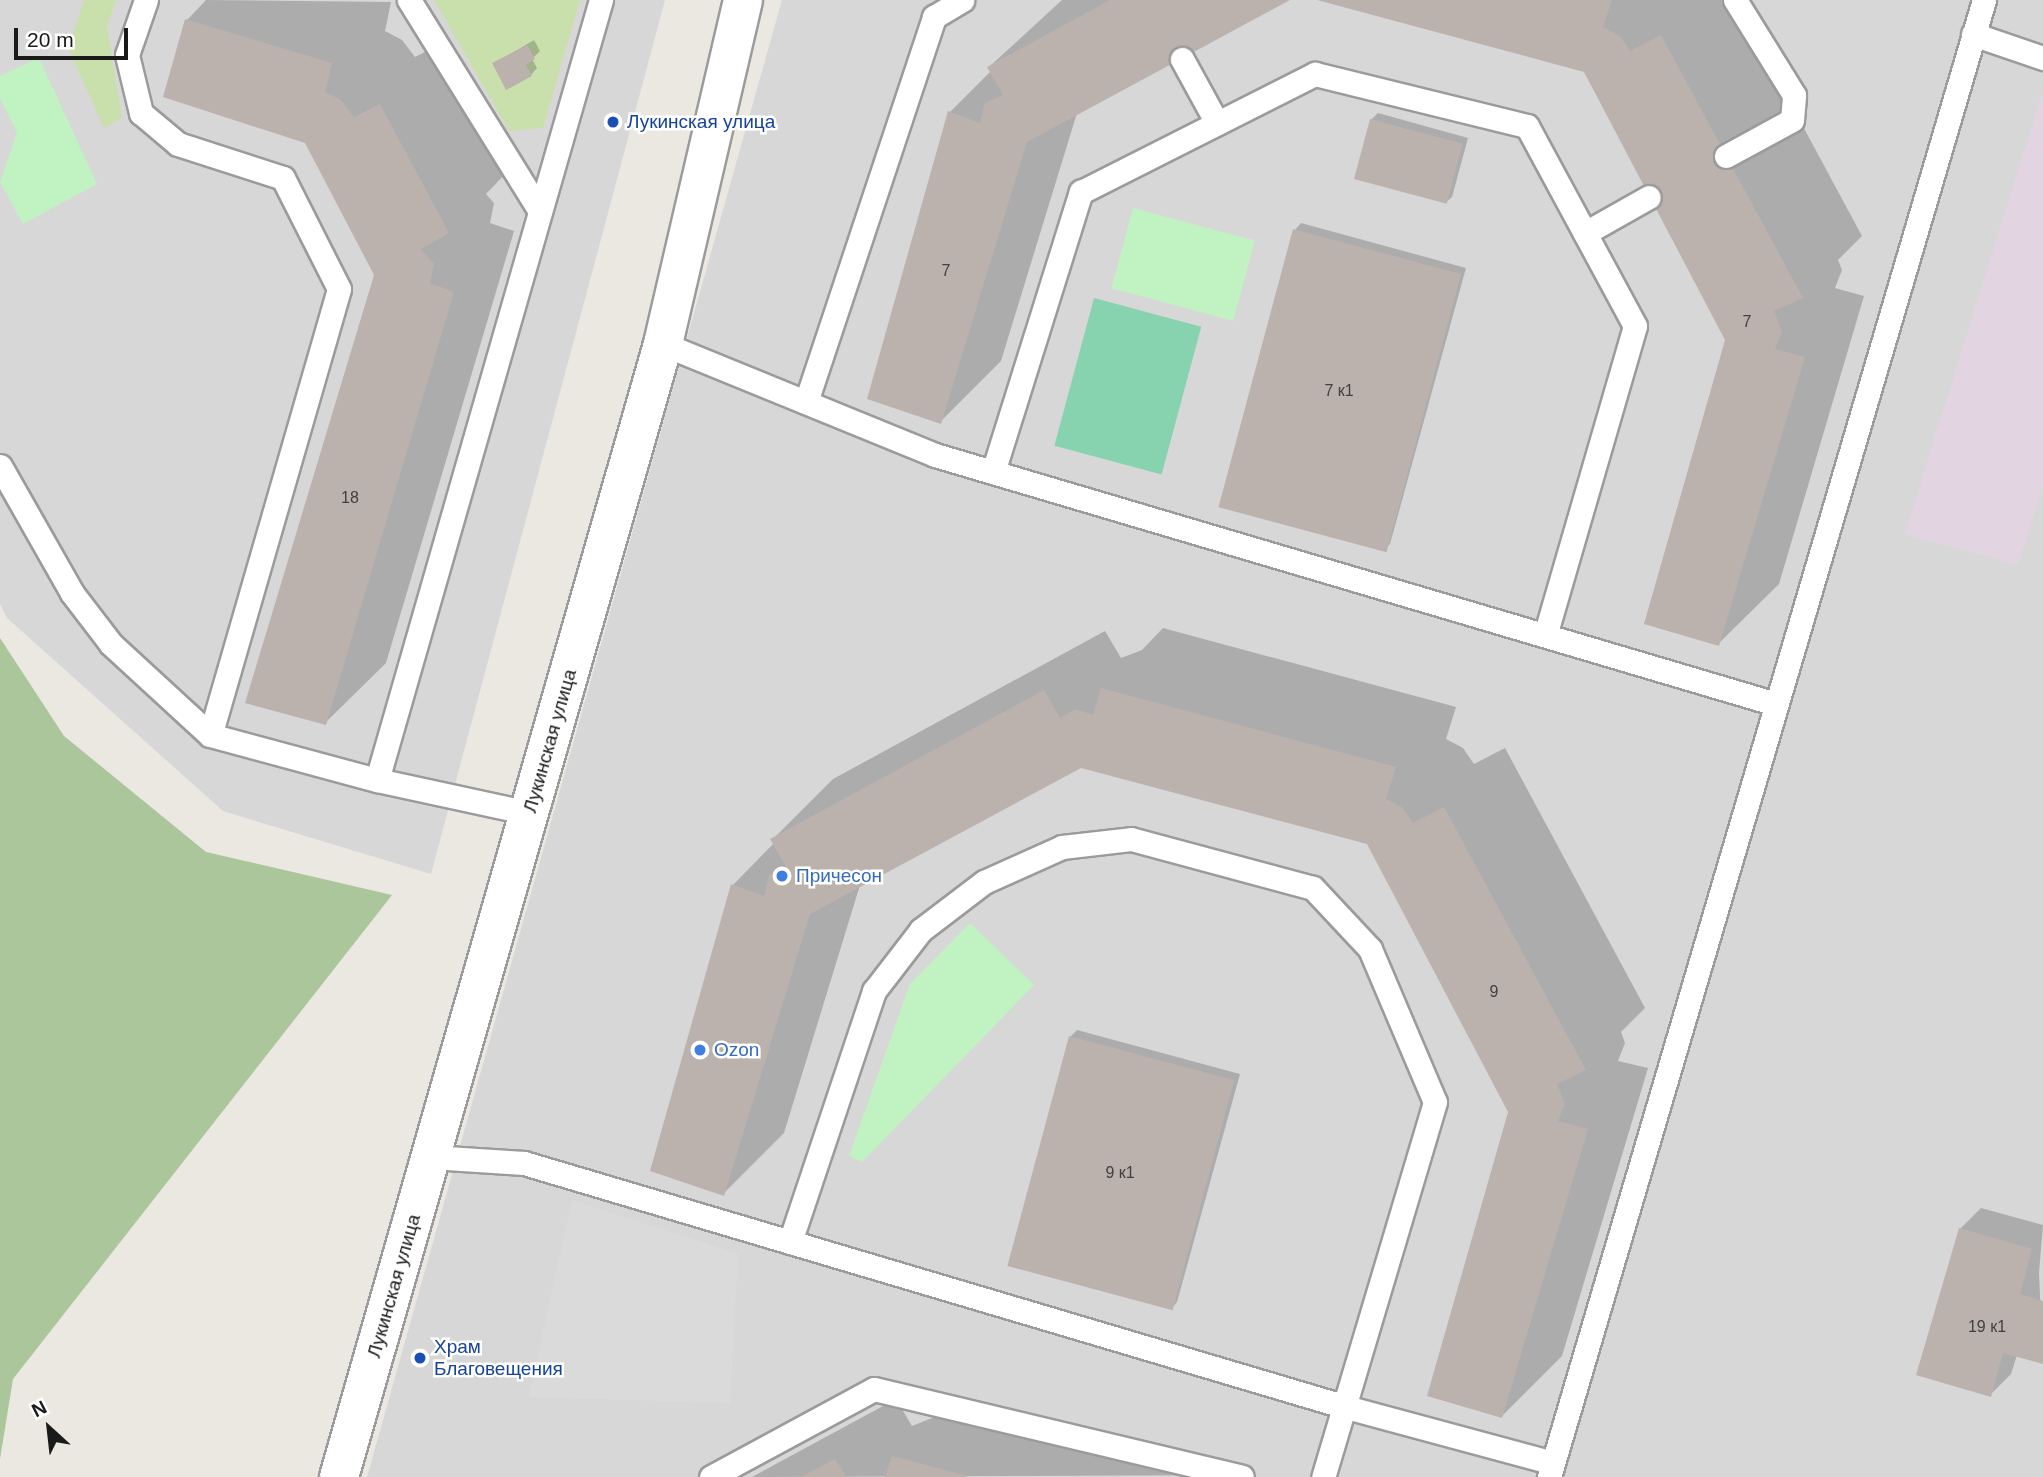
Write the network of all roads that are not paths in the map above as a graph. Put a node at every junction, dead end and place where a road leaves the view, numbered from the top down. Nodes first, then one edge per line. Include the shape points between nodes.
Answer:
1 (146, 0) edge
2 (408, 0) edge
3 (601, 0) edge
4 (743, 0) edge
5 (962, 0) edge
6 (1735, 0) edge
7 (1984, 0) edge
8 (1973, 34) junction
9 (1182, 58) dead end
10 (2043, 58) edge
11 (1217, 123) junction
12 (1726, 156) dead end
13 (1649, 197) dead end
14 (540, 211) junction
15 (1585, 233) junction
16 (663, 344) junction
17 (806, 402) junction
18 (0, 466) edge
19 (993, 472) junction
20 (1545, 635) junction
21 (1776, 704) junction
22 (210, 735) junction
23 (377, 780) junction
24 (529, 813) junction
25 (431, 1157) junction
26 (790, 1242) junction
27 (1346, 1407) junction
28 (1551, 1470) edge
29 (339, 1477) edge
30 (711, 1477) edge
31 (1242, 1477) edge
32 (1324, 1477) edge

1 - 22 lane via 127,55 141,113 178,144 283,178 339,289
2 - 14 lane
3 - 14 lane
4 - 16 street, Лукинская улица
5 - 17 lane via 934,16
6 - 12 lane via 1794,95 1792,120
7 - 8 lane
8 - 10 lane
8 - 21 lane
9 - 11 lane
11 - 15 lane via 1315,74 1527,126
11 - 19 lane via 1081,192
13 - 15 lane
14 - 23 lane
15 - 20 lane via 1635,326
16 - 17 lane
16 - 24 street, Лукинская улица
17 - 19 lane via 935,455
18 - 22 lane via 72,593 111,644
19 - 20 lane
20 - 21 lane
21 - 28 lane
22 - 23 lane
23 - 24 lane
24 - 25 street, Лукинская улица
25 - 26 lane via 524,1163
25 - 29 street, Лукинская улица
26 - 27 lane
26 - 27 lane via 874,991 921,930 984,882 1062,847 1131,839 1313,888 1370,949 1435,1102
27 - 28 lane
27 - 32 lane
30 - 31 lane via 874,1389

